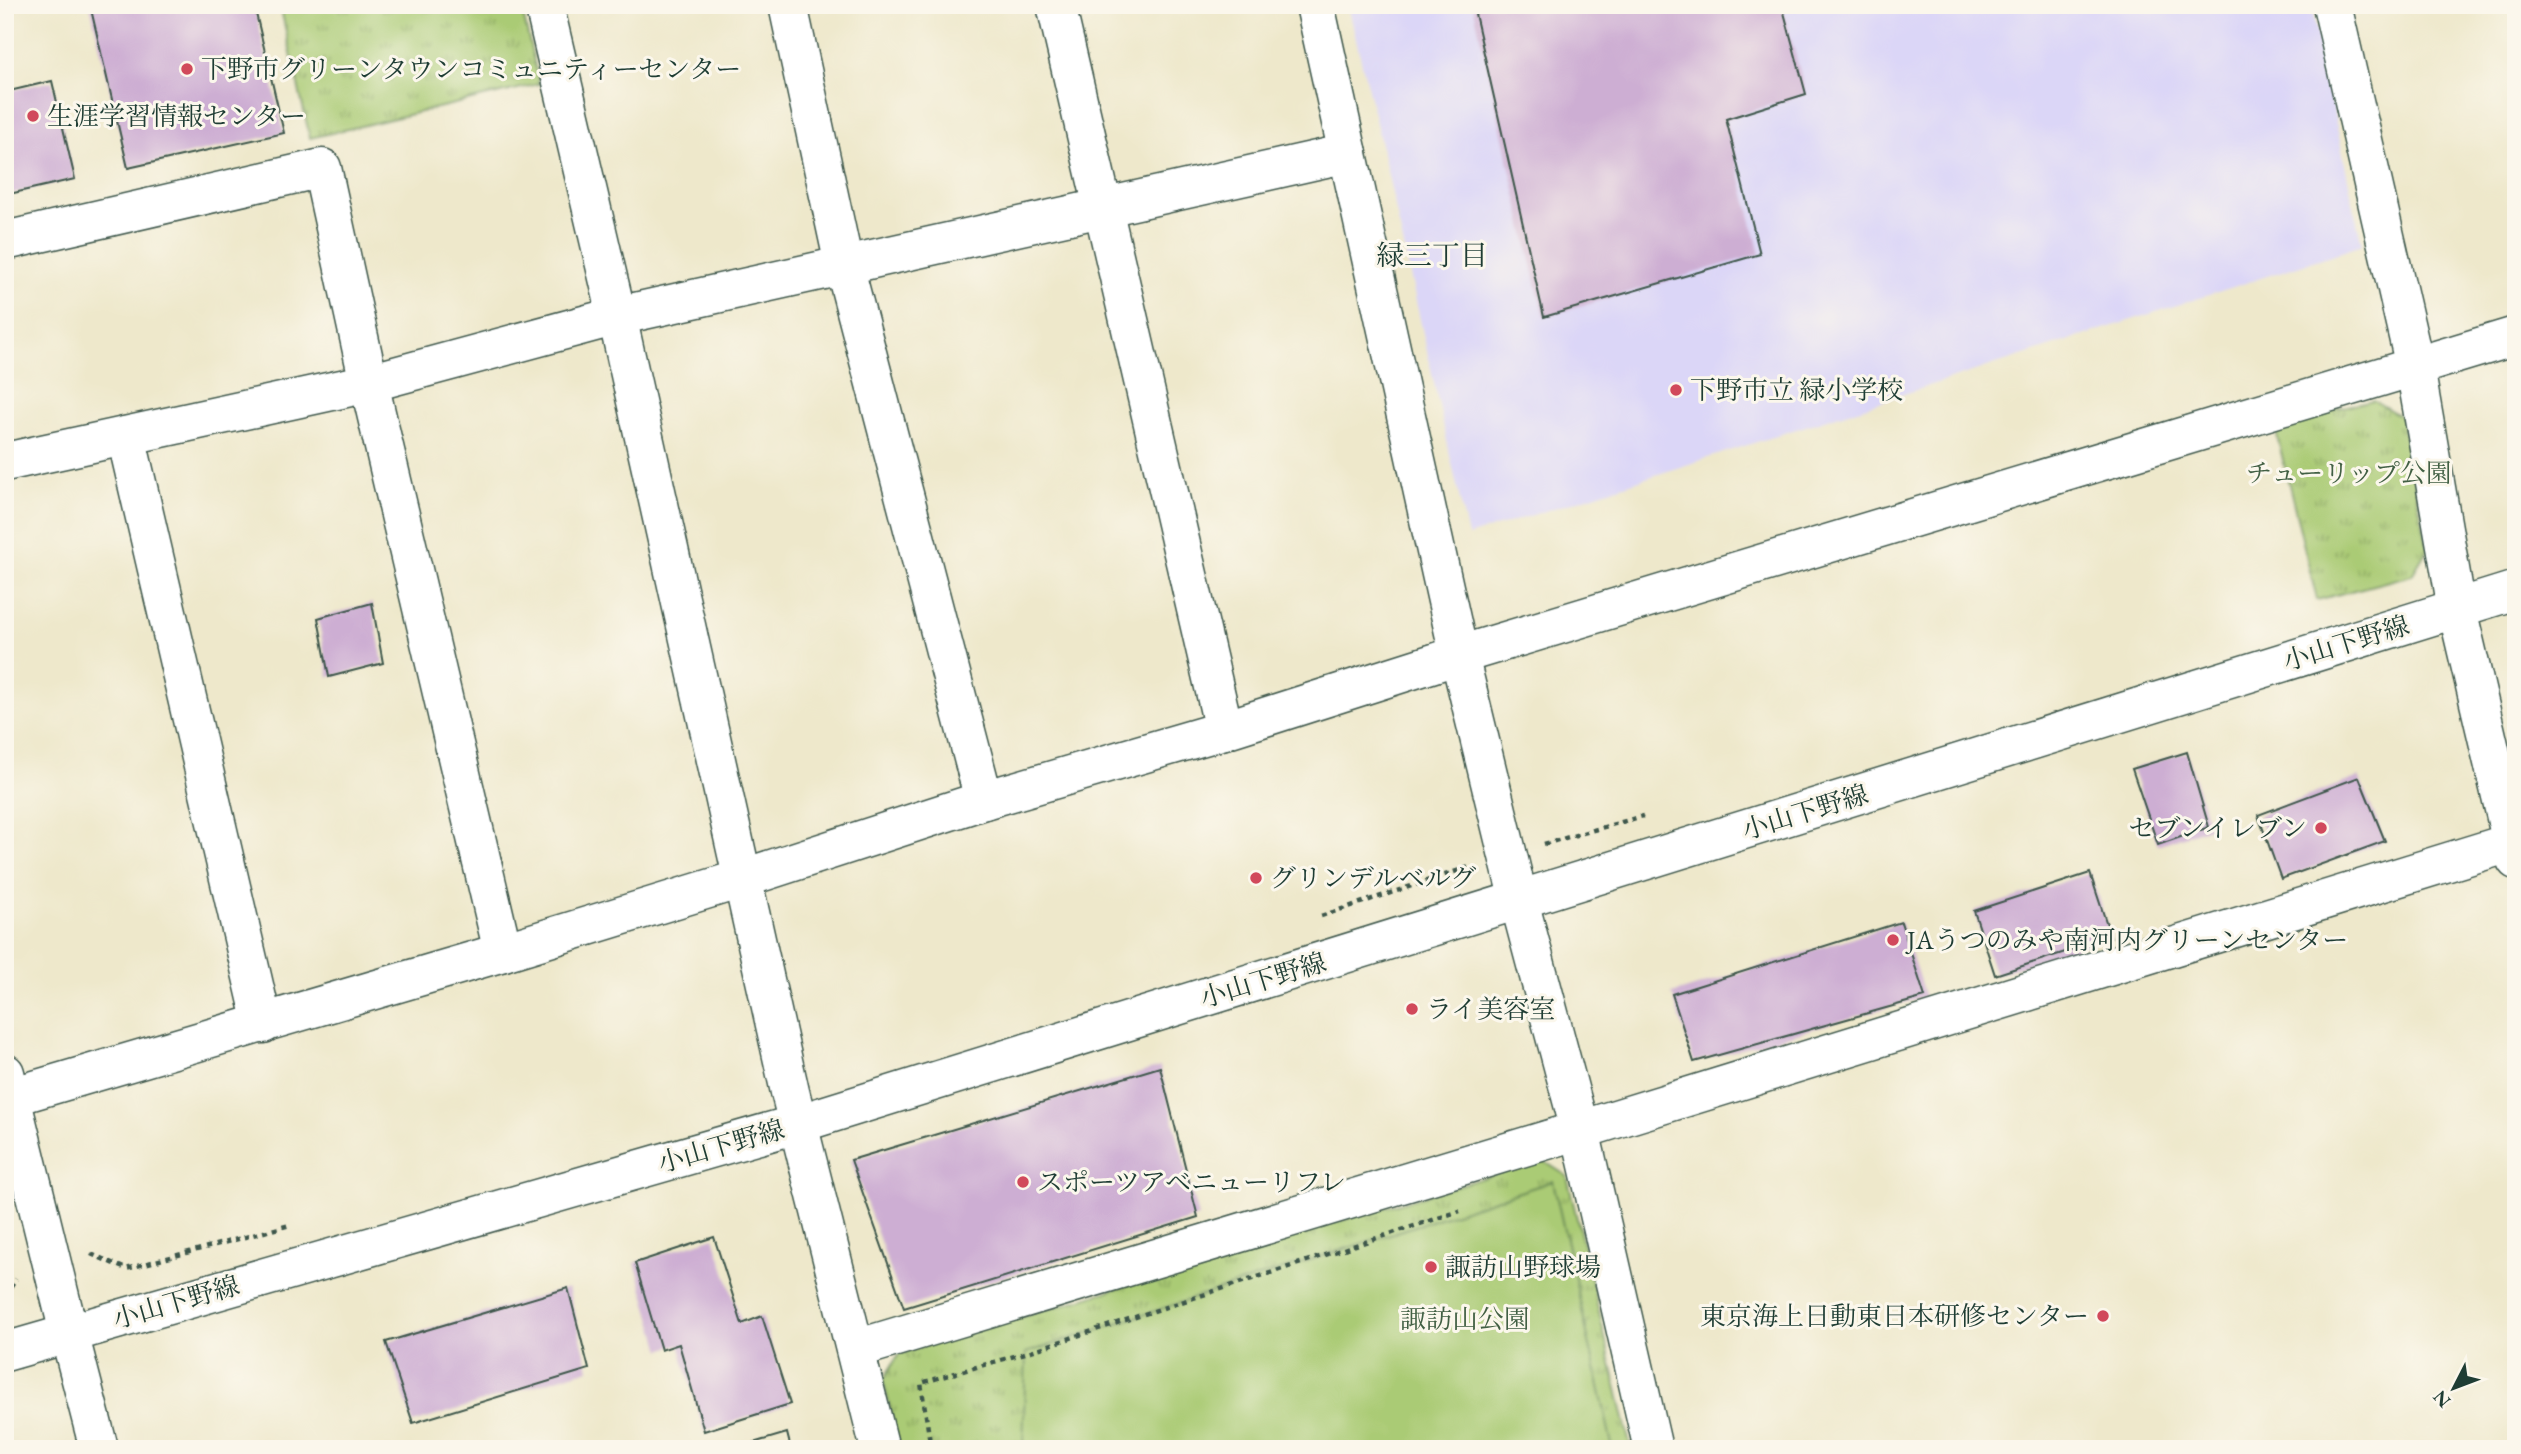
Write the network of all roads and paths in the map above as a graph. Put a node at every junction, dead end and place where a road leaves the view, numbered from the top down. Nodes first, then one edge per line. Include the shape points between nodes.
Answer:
1 (544, 5) edge
2 (788, 5) edge
3 (1056, 5) edge
4 (1315, 5) edge
5 (2332, 5) edge
6 (1348, 153) junction
7 (1102, 207) junction
8 (5, 241) edge
9 (844, 265) junction
10 (617, 316) junction
11 (2516, 336) edge
12 (2415, 368) junction
13 (369, 383) junction
14 (126, 436) junction
15 (5, 462) edge
16 (2516, 590) edge
17 (2457, 609) junction
18 (1459, 655) junction
19 (1224, 730) junction
20 (984, 800) junction
21 (2515, 848) edge
22 (741, 879) junction
23 (1519, 901) junction
24 (503, 952) junction
25 (263, 1024) junction
26 (8, 1085) edge
27 (797, 1124) junction
28 (1580, 1130) junction
29 (1461, 1211) dead end
30 (69, 1333) junction
31 (856, 1349) junction
32 (5, 1352) edge
33 (99, 1449) edge
34 (880, 1449) edge
35 (931, 1449) edge
36 (1653, 1449) edge

1 - 10 street
2 - 9 street
3 - 7 street
4 - 6 street
5 - 12 street
6 - 7 street
6 - 18 street
7 - 9 street
7 - 19 street
8 - 13 street via 322,168
9 - 10 street
9 - 20 street
10 - 13 street
10 - 22 street
11 - 12 street
12 - 17 street
12 - 18 street
13 - 14 street
13 - 24 street
14 - 15 street
14 - 25 street
16 - 17 street, 小山下野線
17 - 21 street
17 - 23 street, 小山下野線
18 - 19 street
18 - 23 street
19 - 20 street
20 - 22 street
21 - 28 street
22 - 24 street
22 - 27 street
23 - 27 street, 小山下野線
23 - 28 street
24 - 25 street
25 - 26 street
26 - 30 street
27 - 30 street, 小山下野線
27 - 31 street
28 - 31 street
28 - 36 street
29 - 35 path via 921,1383
30 - 32 street, 小山下野線
30 - 33 street
31 - 34 street

